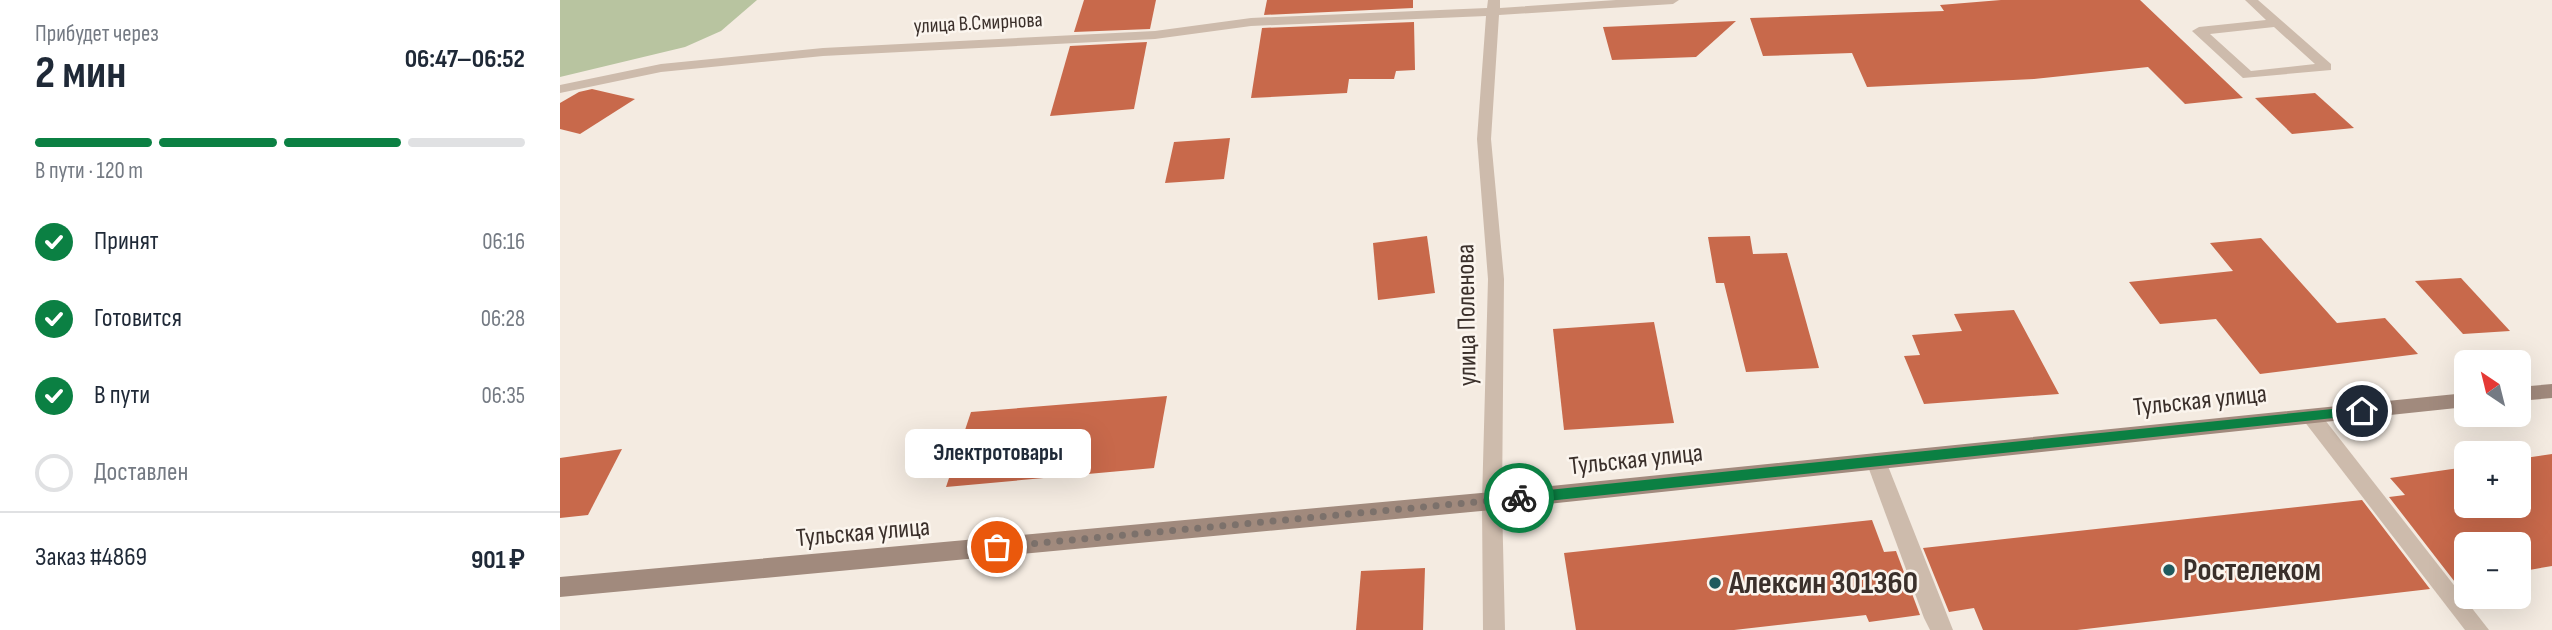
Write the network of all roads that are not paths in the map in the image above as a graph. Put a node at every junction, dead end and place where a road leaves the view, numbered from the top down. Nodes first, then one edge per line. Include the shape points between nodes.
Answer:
1 (1674, 0) edge
2 (2251, 0) edge
3 (1494, 6) edge
4 (2277, 23) junction
5 (560, 89) edge
6 (2552, 391) edge
7 (2531, 393) edge
8 (2454, 401) edge
9 (2311, 416) junction
10 (1876, 461) junction
11 (1492, 501) junction
12 (560, 587) edge
13 (1494, 630) edge
14 (1942, 630) edge
15 (2478, 630) edge

1 - 3 street, улица В.Смирнова
2 - 4 street
3 - 5 street, улица В.Смирнова via 1251,22 1155,35 823,52 661,68
3 - 11 street, улица Поленова via 1484,139 1496,279
4 - 4 street via 2326,67 2248,75 2199,31
6 - 7 main road
8 - 9 main road, Тульская улица
9 - 10 main road, Тульская улица
9 - 15 street
10 - 11 main road, Тульская улица
10 - 14 street
11 - 12 main road, Тульская улица
11 - 13 street, улица Поленова

